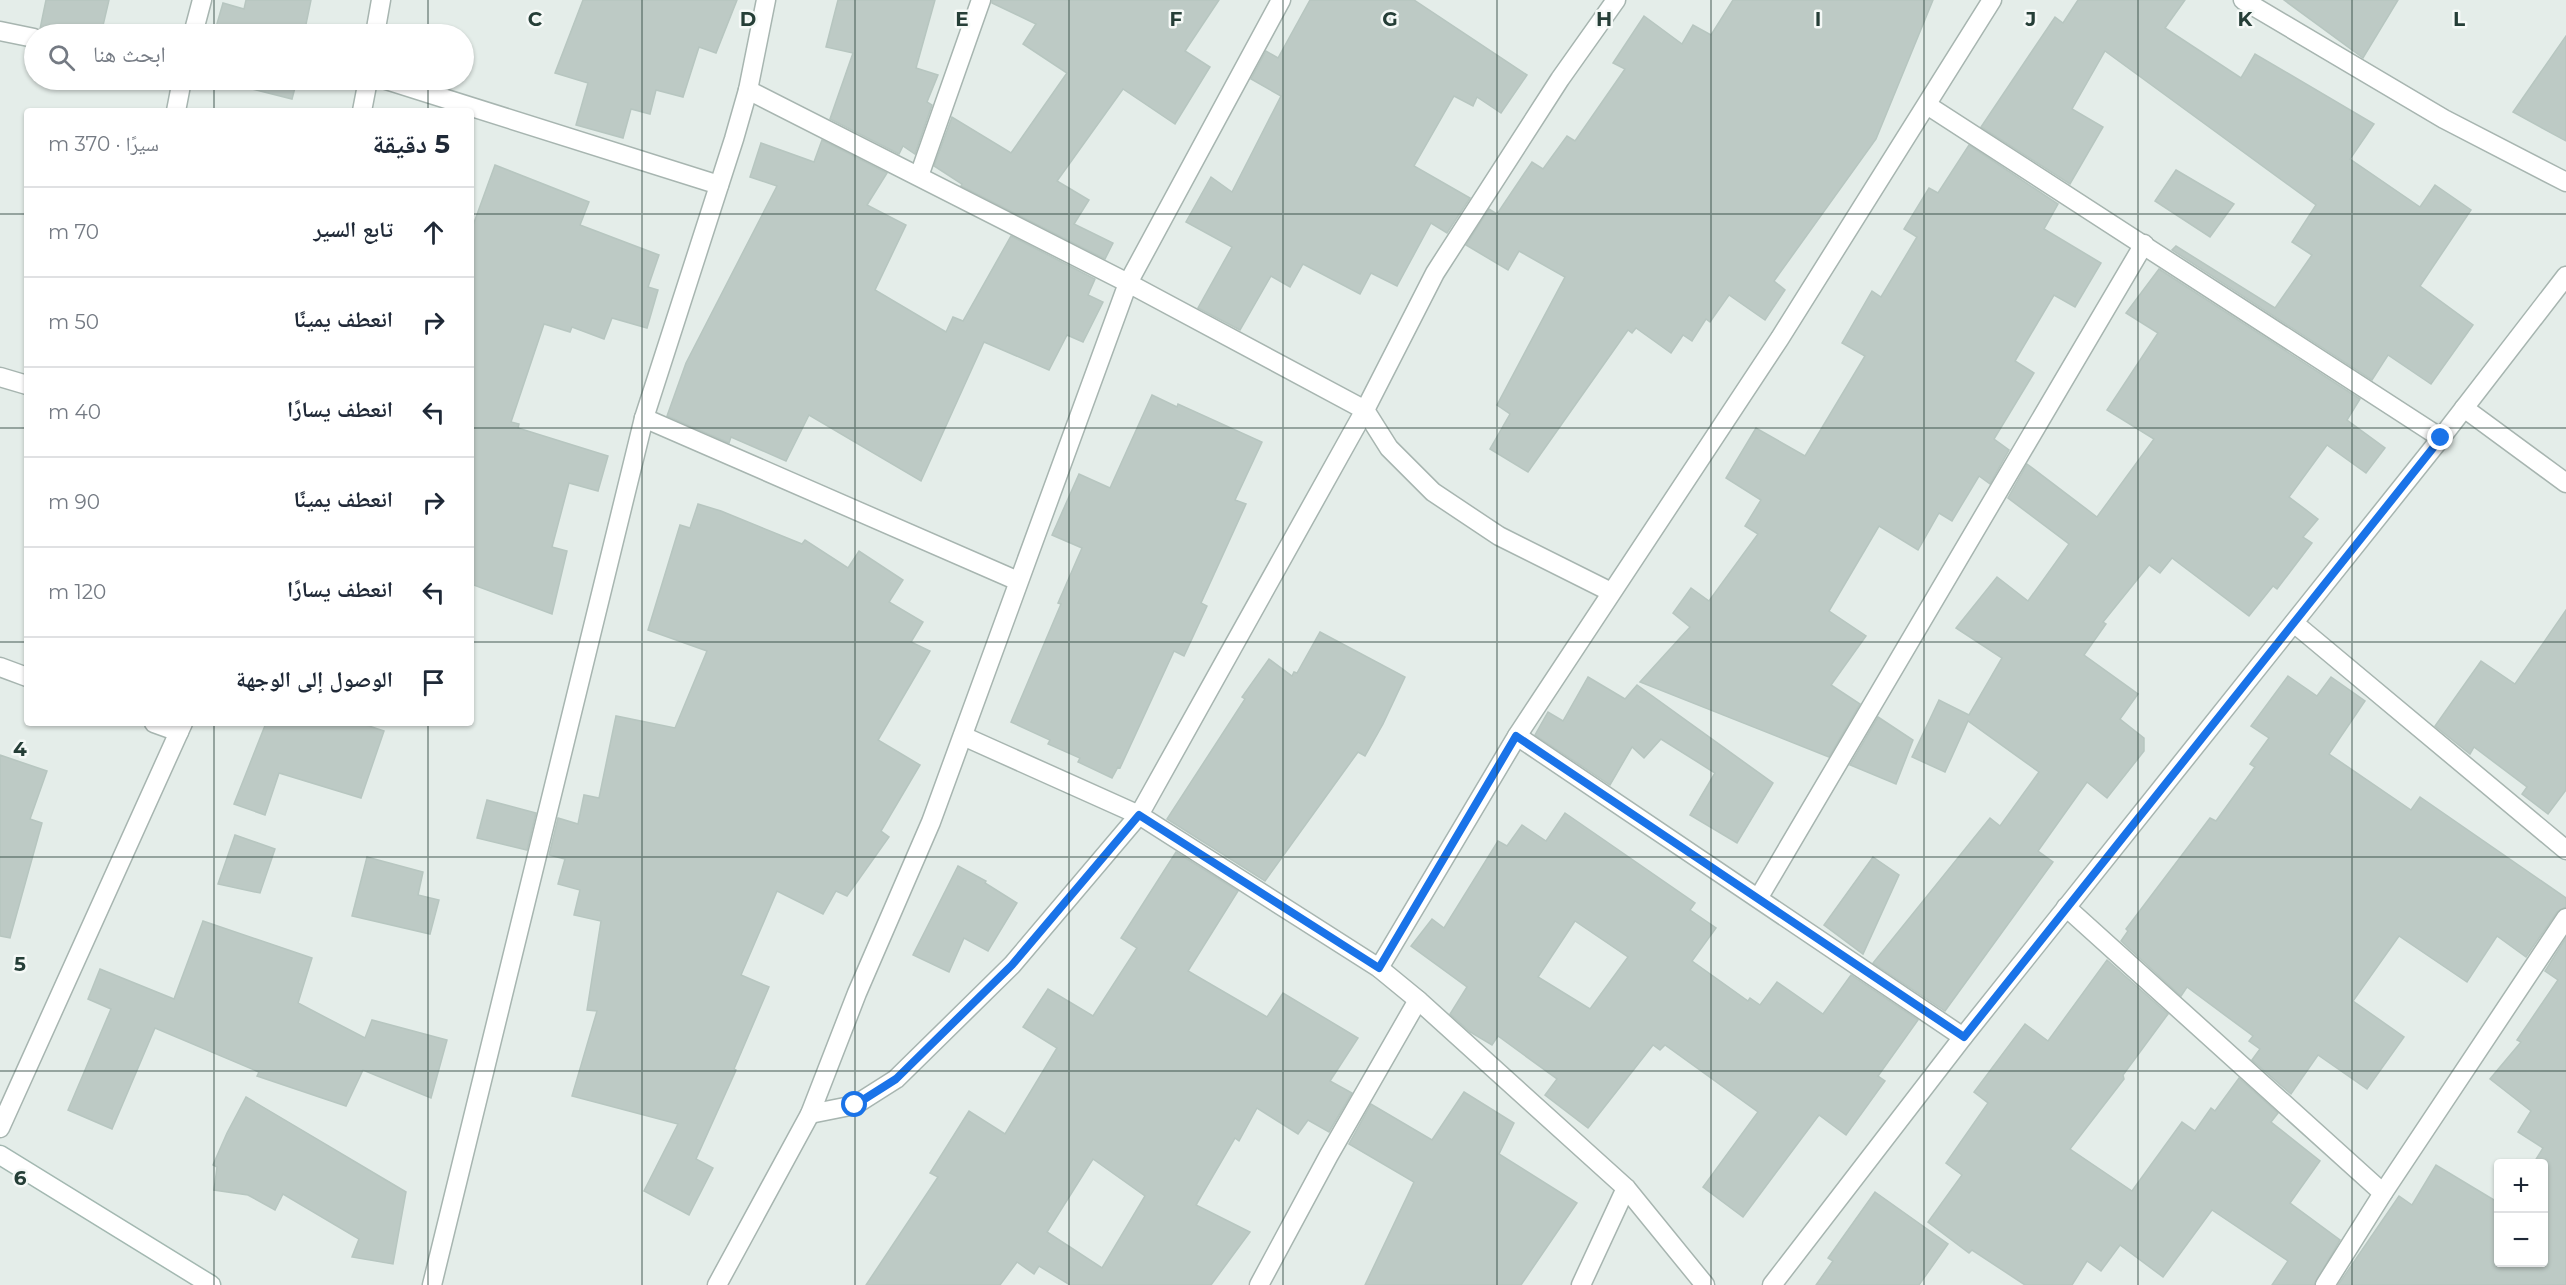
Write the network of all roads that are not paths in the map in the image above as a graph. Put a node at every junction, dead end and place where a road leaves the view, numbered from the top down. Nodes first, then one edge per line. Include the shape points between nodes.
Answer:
1 (202, 0) edge
2 (381, 0) edge
3 (766, 0) edge
4 (981, 0) edge
5 (1281, 0) edge
6 (1616, 0) edge
7 (1992, 0) edge
8 (2243, 0) edge
9 (196, 24) edge
10 (377, 24) edge
11 (0, 31) edge
12 (24, 36) edge
13 (180, 90) edge
14 (366, 90) edge
15 (418, 90) edge
16 (748, 90) junction
17 (1928, 105) junction
18 (177, 108) edge
19 (363, 108) edge
20 (919, 176) junction
21 (2566, 182) edge
22 (719, 185) junction
23 (2144, 244) junction
24 (2566, 276) edge
25 (1128, 283) junction
26 (0, 377) edge
27 (24, 384) edge
28 (2464, 408) junction
29 (1365, 410) junction
30 (644, 418) junction
31 (2441, 438) junction
32 (2566, 483) edge
33 (1018, 581) junction
34 (1611, 592) junction
35 (2294, 623) junction
36 (0, 667) edge
37 (24, 676) edge
38 (181, 728) edge
39 (963, 736) junction
40 (1516, 736) junction
41 (1139, 815) junction
42 (2566, 850) edge
43 (1759, 897) junction
44 (2067, 907) junction
45 (2566, 918) edge
46 (1379, 968) junction
47 (1418, 1000) junction
48 (1964, 1037) junction
49 (810, 1114) junction
50 (0, 1128) edge
51 (0, 1155) edge
52 (1626, 1188) junction
53 (2383, 1193) junction
54 (211, 1285) edge
55 (432, 1285) edge
56 (717, 1285) edge
57 (1259, 1285) edge
58 (1581, 1285) edge
59 (1706, 1285) edge
60 (1772, 1285) edge
61 (2325, 1285) edge

1 - 9 street
2 - 10 street
3 - 16 street
4 - 20 street
5 - 25 street
6 - 29 street via 1560,79 1435,273
7 - 17 street
8 - 21 street via 2444,119
11 - 12 street
13 - 18 street
14 - 19 street
15 - 22 street
16 - 20 street
16 - 22 street
17 - 23 street
17 - 34 street via 1780,338
20 - 25 street
22 - 30 street
23 - 31 street
23 - 43 street
24 - 28 street
25 - 29 street
25 - 33 street
26 - 27 street
28 - 31 street
28 - 32 street
29 - 34 street via 1389,448 1433,492 1499,536
29 - 41 street
30 - 33 street
30 - 55 street
31 - 35 street
33 - 39 street
34 - 40 street
35 - 42 street
35 - 44 street
36 - 37 street
38 - 50 street
39 - 41 street
39 - 49 street
40 - 43 street
40 - 46 street
41 - 46 street
41 - 49 street via 1012,965 896,1079 855,1105
43 - 48 street
44 - 48 street
44 - 53 street
45 - 53 street
46 - 47 street
47 - 52 street
47 - 57 street
48 - 60 street
49 - 56 street
51 - 54 street
52 - 58 street
52 - 59 street
53 - 61 street

